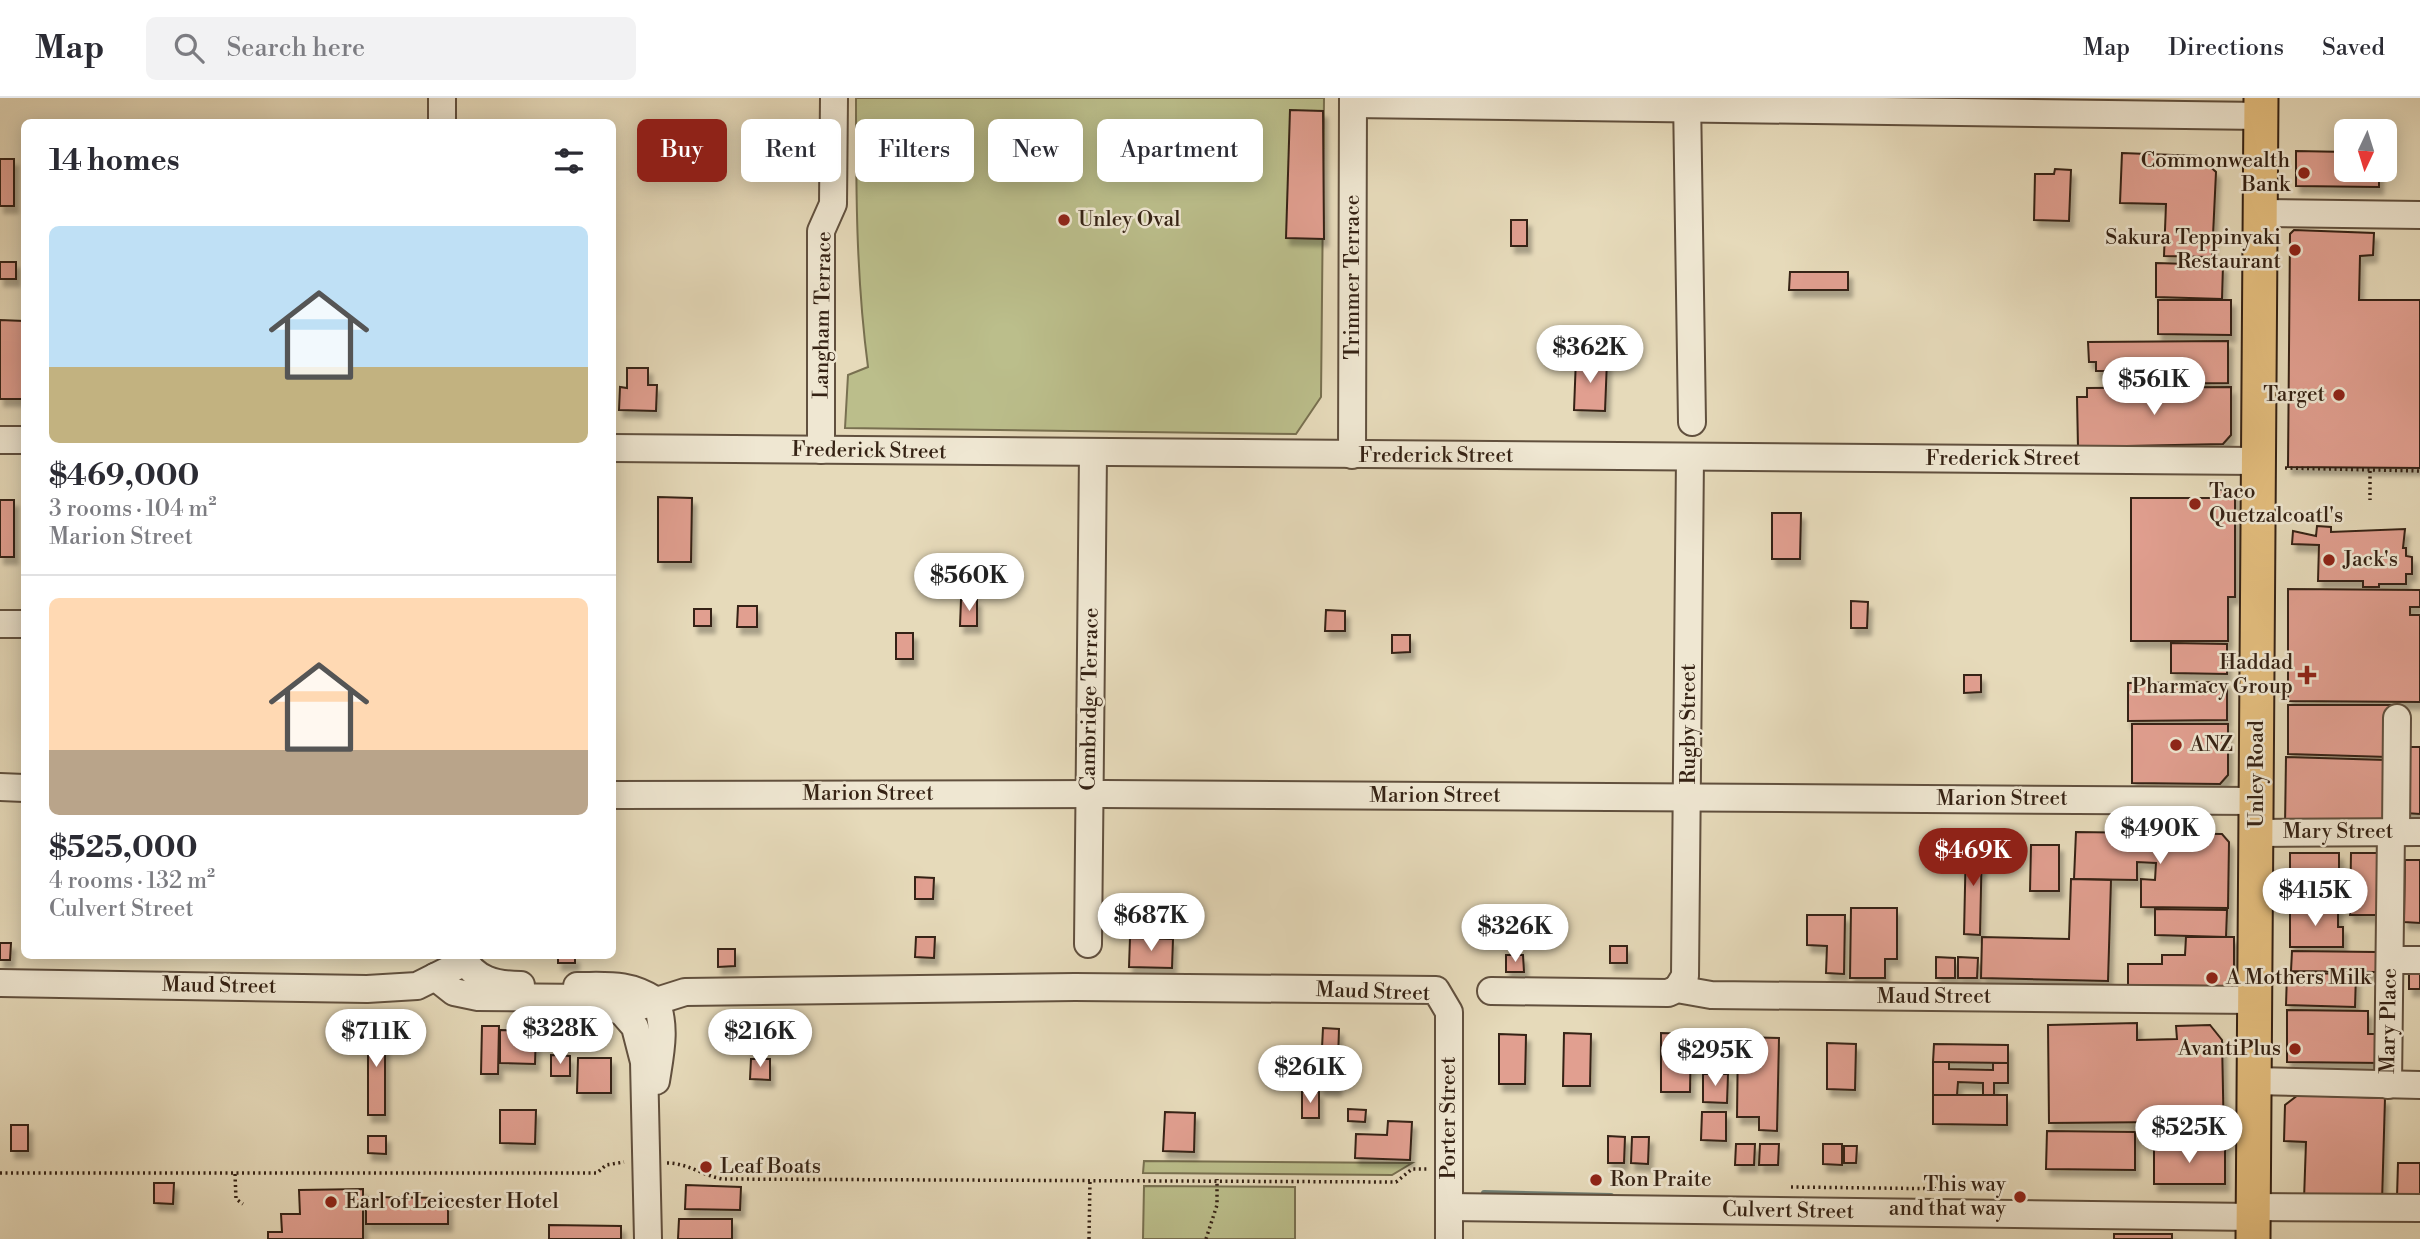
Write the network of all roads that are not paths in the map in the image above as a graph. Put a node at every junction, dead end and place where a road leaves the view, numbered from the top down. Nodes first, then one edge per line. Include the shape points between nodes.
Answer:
1 (442, 98) edge
2 (834, 98) edge
3 (1353, 101) edge
4 (1687, 102) edge
5 (2261, 107) edge
6 (442, 119) edge
7 (2261, 213) junction
8 (2420, 215) edge
9 (1692, 422) dead end
10 (0, 440) edge
11 (21, 440) edge
12 (616, 448) edge
13 (821, 450) junction
14 (1093, 454) junction
15 (1352, 455) junction
16 (1690, 457) junction
17 (2272, 464) junction
18 (0, 624) edge
19 (21, 624) edge
20 (2397, 718) dead end
21 (0, 788) edge
22 (21, 788) edge
23 (1090, 794) junction
24 (616, 795) edge
25 (1689, 797) junction
26 (2257, 800) junction
27 (2402, 832) edge
28 (2256, 833) junction
29 (1088, 944) dead end
30 (463, 959) edge
31 (2389, 960) junction
32 (2420, 960) edge
33 (433, 966) edge
34 (0, 983) edge
35 (1677, 989) junction
36 (1491, 991) dead end
37 (1443, 998) joint
38 (655, 1000) junction
39 (2255, 1000) junction
40 (622, 1012) junction
41 (2254, 1082) junction
42 (2388, 1085) junction
43 (2420, 1085) edge
44 (650, 1163) junction
45 (1449, 1207) junction
46 (2420, 1208) edge
47 (2253, 1221) edge
48 (648, 1239) edge
49 (1448, 1239) edge

1 - 6 street
2 - 13 street, Langham Terrace via 833,204 821,231
3 - 4 street
3 - 15 street, Trimmer Terrace
4 - 5 street
4 - 9 street
5 - 7 main road, Unley Road
7 - 8 street
7 - 17 main road, Unley Road
10 - 11 street
12 - 13 street, Frederick Street
13 - 14 street, Frederick Street
14 - 15 street, Frederick Street
14 - 23 street, Cambridge Terrace
15 - 16 street, Frederick Street
16 - 17 street, Frederick Street
16 - 25 street, Rugby Street
17 - 26 main road, Unley Road
18 - 19 street
20 - 27 street, Mary Place
21 - 22 street
23 - 24 street, Marion Street
23 - 25 street, Marion Street
23 - 29 street, Cambridge Terrace
25 - 26 street, Marion Street
25 - 35 street, Rugby Street via 1685,976
26 - 28 main road, Unley Road
27 - 28 street, Mary Street
27 - 31 street, Mary Place
28 - 39 main road, Unley Road
30 - 33 street, Maud Street
30 - 38 street, Maud Street via 479,976 499,985 627,986
31 - 32 street
31 - 42 street, Mary Place
33 - 34 street, Maud Street via 417,986 367,989
33 - 40 street via 454,992 478,998 587,998
35 - 36 street, Maud Street via 1668,993
35 - 39 street, Maud Street via 1711,995
37 - 38 street, Maud Street via 1436,990 1075,987 685,992
37 - 45 street, Porter Street via 1449,1012
38 - 40 street, Maud Street
38 - 44 street via 662,1030
39 - 41 main road, Unley Road
40 - 44 street via 635,1027 642,1047
41 - 42 street
41 - 47 main road, Unley Road
42 - 43 street
44 - 48 street
45 - 47 street, Culvert Street
45 - 49 street, Porter Street
46 - 47 street, Culvert Street

